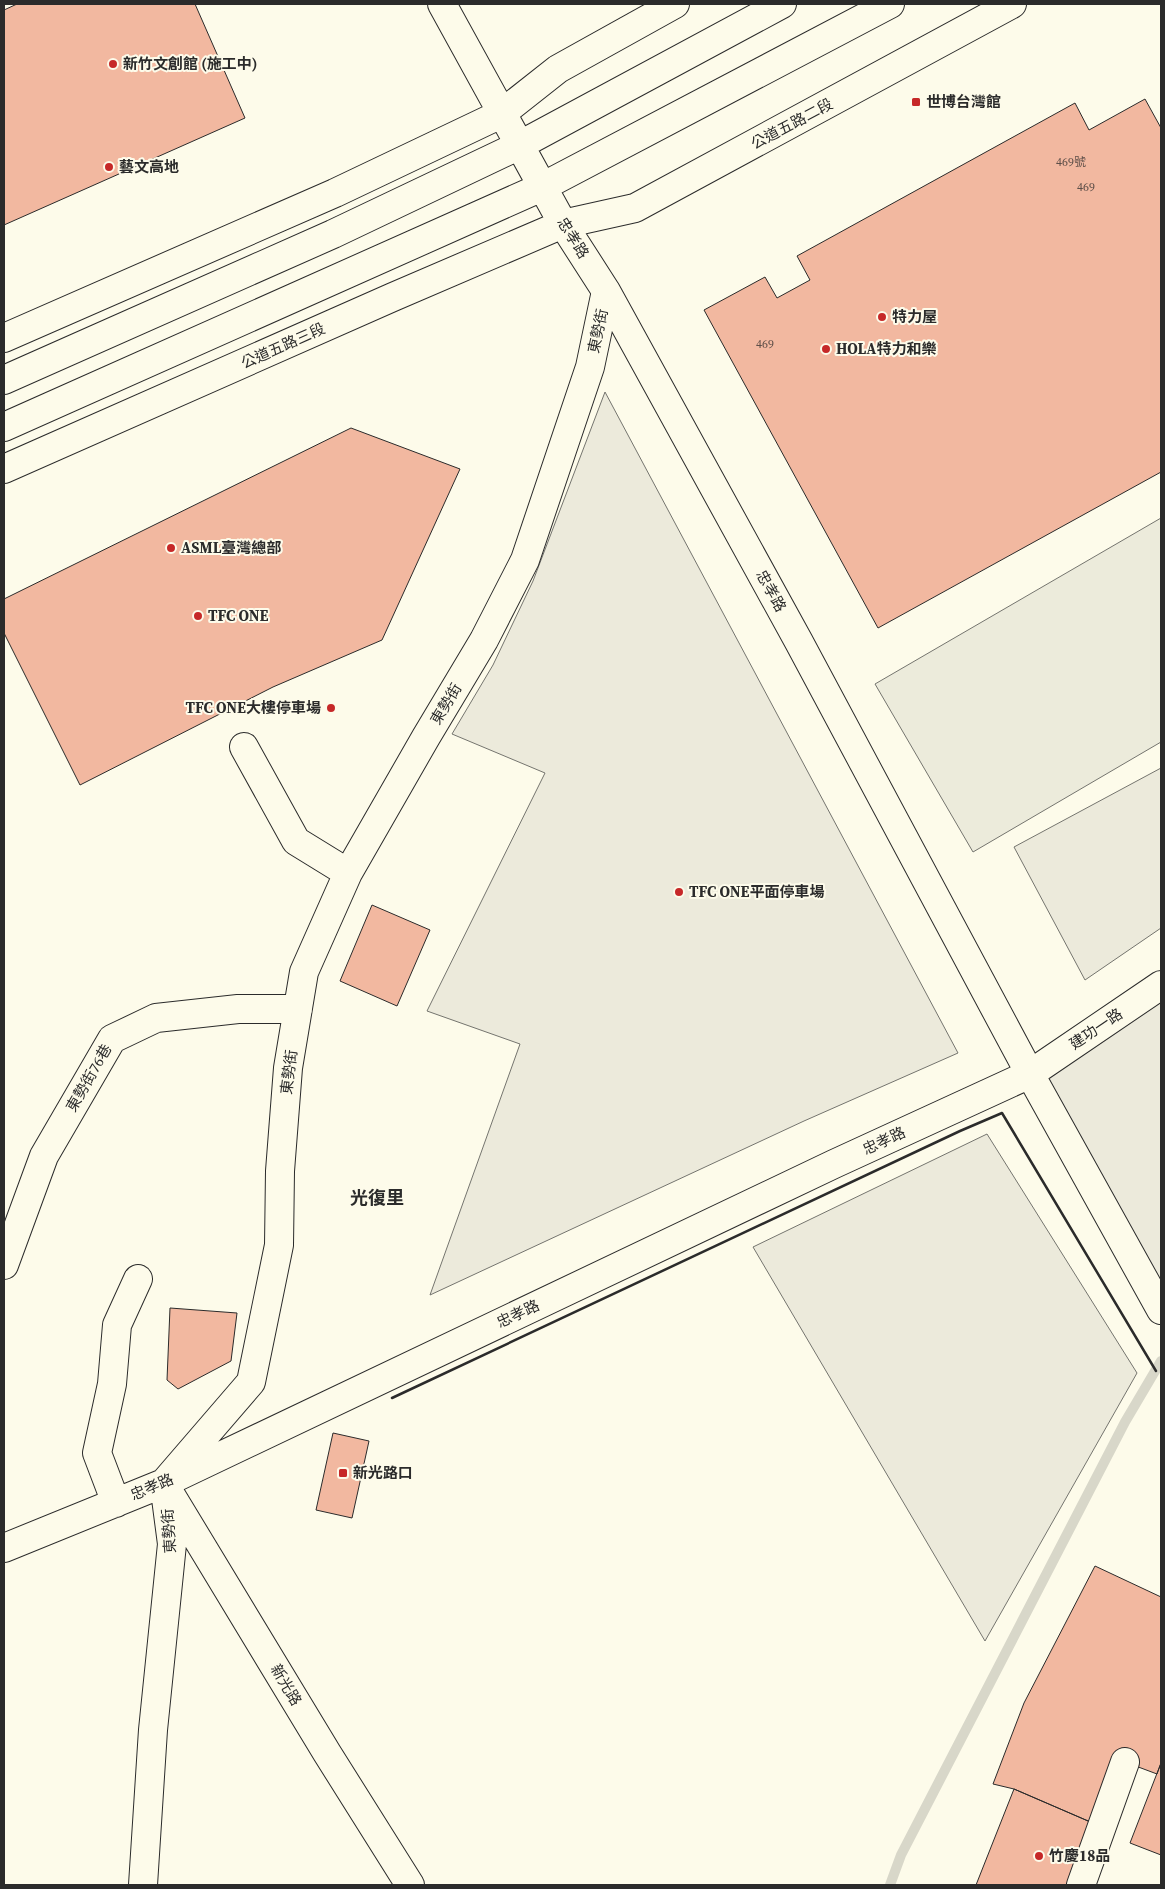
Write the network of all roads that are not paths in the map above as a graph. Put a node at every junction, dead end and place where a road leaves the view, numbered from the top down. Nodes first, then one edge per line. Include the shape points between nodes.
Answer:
1 (442, 4) edge
2 (675, 4) edge
3 (782, 4) edge
4 (890, 4) edge
5 (1012, 4) edge
6 (501, 114) junction
7 (520, 145) junction
8 (542, 187) junction
9 (563, 224) junction
10 (606, 291) junction
11 (4, 338) edge
12 (4, 380) edge
13 (4, 427) edge
14 (4, 469) edge
15 (244, 747) dead end
16 (348, 873) junction
17 (1161, 985) edge
18 (298, 1009) junction
19 (1030, 1074) junction
20 (4, 1265) edge
21 (138, 1279) dead end
22 (1161, 1310) edge
23 (164, 1483) junction
24 (116, 1503) junction
25 (4, 1548) edge
26 (1125, 1762) dead end
27 (143, 1885) edge
28 (410, 1885) edge
29 (1081, 1885) edge

1 - 6 street
2 - 6 street via 558,69
3 - 7 street
4 - 8 street
5 - 9 street, 公道五路二段 via 635,208
6 - 7 street, 忠孝路
6 - 11 street via 335,193
7 - 8 street, 忠孝路
7 - 12 street via 333,234
8 - 9 street, 忠孝路
8 - 13 street
9 - 10 street, 忠孝路
9 - 14 street, 公道五路三段
10 - 16 street, 東勢街 via 590,367 525,560 484,640
10 - 19 street, 忠孝路 via 799,642
15 - 16 street via 296,840
16 - 18 street, 東勢街 via 304,972
17 - 19 street, 建功一路
18 - 20 street, 東勢街76巷 via 238,1009 156,1018 112,1040 44,1156
18 - 23 street, 東勢街 via 288,1068 280,1171 279,1245 251,1382
19 - 22 street, 忠孝路
19 - 23 street, 忠孝路
21 - 24 street via 117,1325 112,1384 97,1453
23 - 24 street, 忠孝路
23 - 27 street, 東勢街 via 172,1544 153,1730
23 - 28 street, 新光路
24 - 25 street, 忠孝路
26 - 29 street

